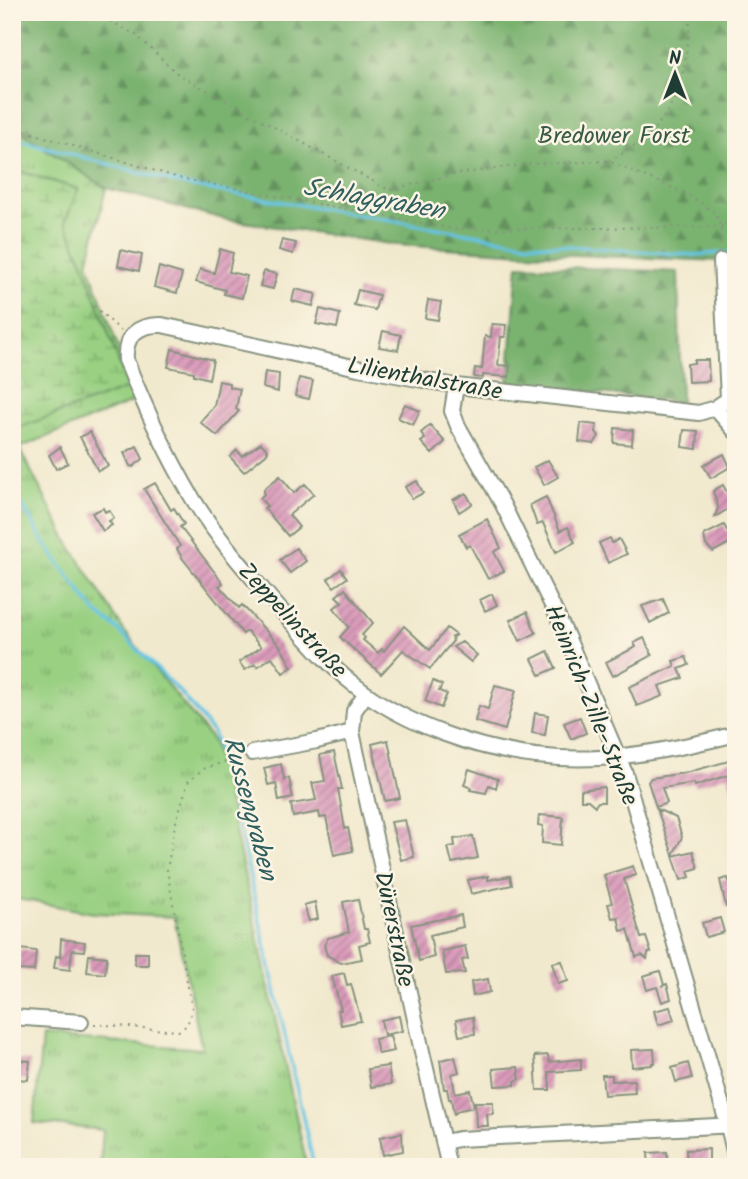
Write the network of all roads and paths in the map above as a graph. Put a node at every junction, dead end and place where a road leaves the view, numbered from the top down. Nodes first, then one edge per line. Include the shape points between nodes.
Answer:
1 (84, 12) edge
2 (691, 12) edge
3 (12, 127) edge
4 (608, 161) junction
5 (736, 214) edge
6 (736, 219) edge
7 (721, 227) junction
8 (720, 243) dead end
9 (721, 261) dead end
10 (94, 306) dead end
11 (127, 345) junction
12 (456, 386) junction
13 (732, 396) edge
14 (715, 408) junction
15 (736, 432) edge
16 (366, 694) junction
17 (352, 732) junction
18 (736, 734) edge
19 (252, 753) dead end
20 (618, 758) junction
21 (230, 759) dead end
22 (12, 1017) edge
23 (81, 1023) joint
24 (732, 1125) edge
25 (444, 1142) junction
26 (736, 1160) edge
27 (449, 1167) edge

1 - 4 path via 136,35 179,75 389,190 518,165
2 - 4 path via 680,86 660,124 635,148
3 - 7 path via 179,178 454,229
4 - 7 path via 687,194 714,212
5 - 7 path
6 - 7 path
7 - 8 path
9 - 13 street
10 - 11 path
11 - 12 street, Lilienthalstraße via 139,328 162,325
11 - 16 street, Zeppelinstraße via 126,360 157,432 195,501 247,572 301,633
12 - 14 street, Lilienthalstraße via 678,412
12 - 20 street, Heinrich-Zille-Straße via 452,411 458,426 503,505 566,634
13 - 14 street
14 - 15 street
16 - 17 street, Dürerstraße via 354,711
16 - 20 street, Zeppelinstraße via 434,730 498,751 562,760
17 - 19 street
17 - 25 street, Dürerstraße
18 - 20 street, Zeppelinstraße
20 - 24 street, Heinrich-Zille-Straße
21 - 23 path via 203,769 188,782 167,870 192,1009 189,1022 177,1031
22 - 23 street
24 - 25 street
24 - 26 street, Heinrich-Zille-Straße
25 - 27 street, Dürerstraße

